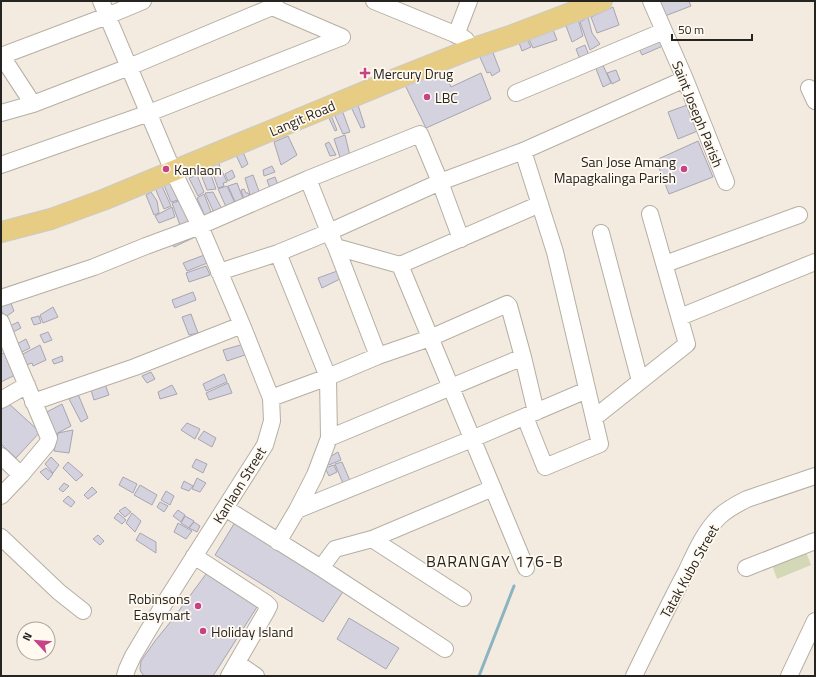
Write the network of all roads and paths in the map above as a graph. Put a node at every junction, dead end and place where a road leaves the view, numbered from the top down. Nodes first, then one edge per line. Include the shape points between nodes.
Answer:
1 (101, 1) edge
2 (143, 1) edge
3 (374, 1) edge
4 (469, 1) edge
5 (602, 1) edge
6 (652, 1) edge
7 (273, 4) edge
8 (107, 16) junction
9 (664, 31) junction
10 (456, 35) junction
11 (471, 49) junction
12 (1, 55) edge
13 (129, 68) junction
14 (685, 79) junction
15 (516, 93) dead end
16 (33, 104) junction
17 (1, 113) edge
18 (148, 113) junction
19 (523, 151) junction
20 (1, 165) edge
21 (173, 171) junction
22 (308, 179) junction
23 (440, 182) junction
24 (726, 182) dead end
25 (540, 204) junction
26 (650, 214) dead end
27 (800, 215) dead end
28 (200, 226) junction
29 (1, 232) edge
30 (329, 232) junction
31 (602, 233) dead end
32 (461, 239) junction
33 (336, 248) junction
34 (278, 253) junction
35 (815, 262) edge
36 (665, 264) junction
37 (400, 265) junction
38 (219, 272) junction
39 (1, 298) edge
40 (680, 317) junction
41 (1, 322) edge
42 (242, 324) junction
43 (430, 338) junction
44 (6, 349) edge
45 (378, 356) junction
46 (523, 357) junction
47 (328, 377) junction
48 (640, 381) junction
49 (27, 385) junction
50 (451, 387) junction
51 (587, 390) junction
52 (271, 398) junction
53 (1, 400) edge
54 (33, 402) junction
55 (530, 414) junction
56 (594, 418) junction
57 (329, 438) junction
58 (472, 439) junction
59 (1, 456) edge
60 (21, 475) junction
61 (815, 476) edge
62 (493, 488) junction
63 (1, 496) edge
64 (225, 508) junction
65 (297, 510) junction
66 (1, 537) edge
67 (372, 539) junction
68 (815, 541) edge
69 (278, 542) junction
70 (194, 556) junction
71 (321, 568) junction
72 (526, 568) dead end
73 (746, 568) dead end
74 (463, 598) dead end
75 (83, 611) dead end
76 (815, 621) edge
77 (445, 649) dead end
78 (233, 669) edge
79 (125, 676) edge
80 (256, 676) edge
81 (634, 676) edge
82 (789, 676) edge

1 - 8 street, Kanlaon Street
2 - 8 street
3 - 10 street
4 - 10 street
5 - 11 main road, Langit Road
6 - 9 street, Saint Joseph Parish
7 - 13 street
7 - 18 street via 342,37
8 - 12 street
8 - 13 street, Kanlaon Street
9 - 14 street, Saint Joseph Parish
9 - 15 street
10 - 11 street via 466,40
11 - 21 main road, Langit Road
12 - 16 street
13 - 16 street
13 - 18 street, Kanlaon Street
14 - 19 street
14 - 24 street, Saint Joseph Parish
16 - 17 street
18 - 20 street
18 - 21 street, Kanlaon Street
19 - 23 street
19 - 25 street
21 - 28 street, Kanlaon Street
21 - 29 main road, Langit Road via 51,219
22 - 23 street via 420,134
22 - 28 street
22 - 30 street
23 - 30 street
23 - 32 street
25 - 32 street
25 - 51 street via 555,252
26 - 36 street
27 - 36 street
28 - 38 street, Kanlaon Street
28 - 39 street via 94,267
30 - 33 street
30 - 34 street
31 - 48 street
32 - 37 street
33 - 37 street
33 - 45 street
34 - 38 street
34 - 47 street
35 - 40 street
36 - 40 street
37 - 43 street
38 - 42 street, Kanlaon Street
40 - 48 street via 687,344
41 - 44 street
42 - 52 street, Kanlaon Street
42 - 54 street via 185,348
43 - 45 street
43 - 46 street via 507,304
43 - 50 street
44 - 49 street
45 - 47 street
46 - 50 street
46 - 55 street
47 - 52 street
47 - 57 street
48 - 56 street
49 - 53 street
49 - 54 street
50 - 57 street
50 - 58 street
51 - 55 street
51 - 56 street
52 - 64 street, Kanlaon Street via 272,421 265,445
54 - 60 street via 49,438 47,444
55 - 56 street via 545,467 600,444
55 - 58 street
57 - 65 street via 315,475
58 - 62 street
58 - 65 street
59 - 60 street
60 - 63 street
61 - 81 street, Tatak Kubo Street via 747,499 720,516 699,545
62 - 67 street
62 - 72 street
64 - 69 street
64 - 70 street, Kanlaon Street
65 - 69 street
66 - 75 street
67 - 71 street via 335,549
67 - 74 street
68 - 73 street
69 - 71 street
70 - 78 street via 269,606
70 - 79 street, Kanlaon Street via 133,656
71 - 77 street
76 - 82 street
78 - 80 street

